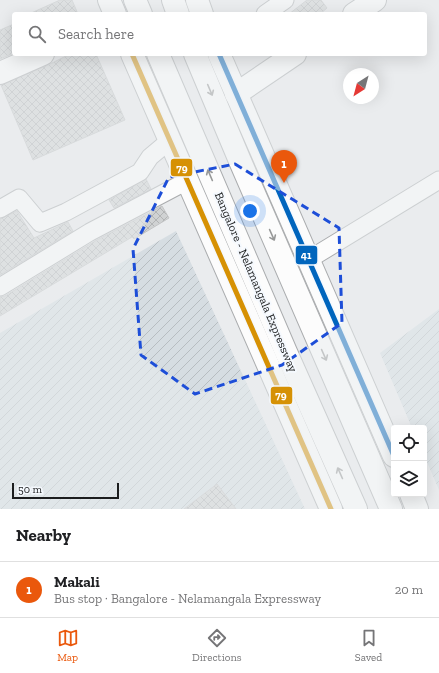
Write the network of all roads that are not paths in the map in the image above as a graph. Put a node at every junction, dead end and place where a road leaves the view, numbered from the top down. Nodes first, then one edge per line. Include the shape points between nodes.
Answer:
1 (109, 0) edge
2 (135, 0) edge
3 (173, 0) edge
4 (197, 0) edge
5 (285, 0) edge
6 (375, 0) edge
7 (114, 12) edge
8 (140, 12) edge
9 (177, 12) edge
10 (201, 12) edge
11 (268, 12) edge
12 (357, 12) edge
13 (38, 56) edge
14 (133, 56) edge
15 (159, 56) edge
16 (196, 56) edge
17 (220, 56) edge
18 (292, 56) edge
19 (0, 73) edge
20 (236, 94) junction
21 (170, 141) junction
22 (439, 180) edge
23 (187, 182) junction
24 (0, 209) edge
25 (308, 260) junction
26 (0, 287) edge
27 (391, 449) edge
28 (412, 497) edge
29 (331, 509) edge
30 (356, 509) edge
31 (391, 509) edge
32 (417, 509) edge

1 - 7 main road
2 - 8 main road
3 - 9 main road
4 - 10 main road
5 - 11 street
6 - 12 main road
13 - 19 main road
14 - 21 main road
30 -> 15 main road, Bangalore - Nelamangala Expressway
16 -> 31 main road
17 - 20 main road
18 - 20 main road
20 - 25 main road
21 - 23 main road
21 - 24 street via 150,157 140,172 66,212 40,223 19,198
22 - 25 street
23 - 26 street via 90,232
23 - 29 main road
25 - 27 main road
28 - 32 main road

